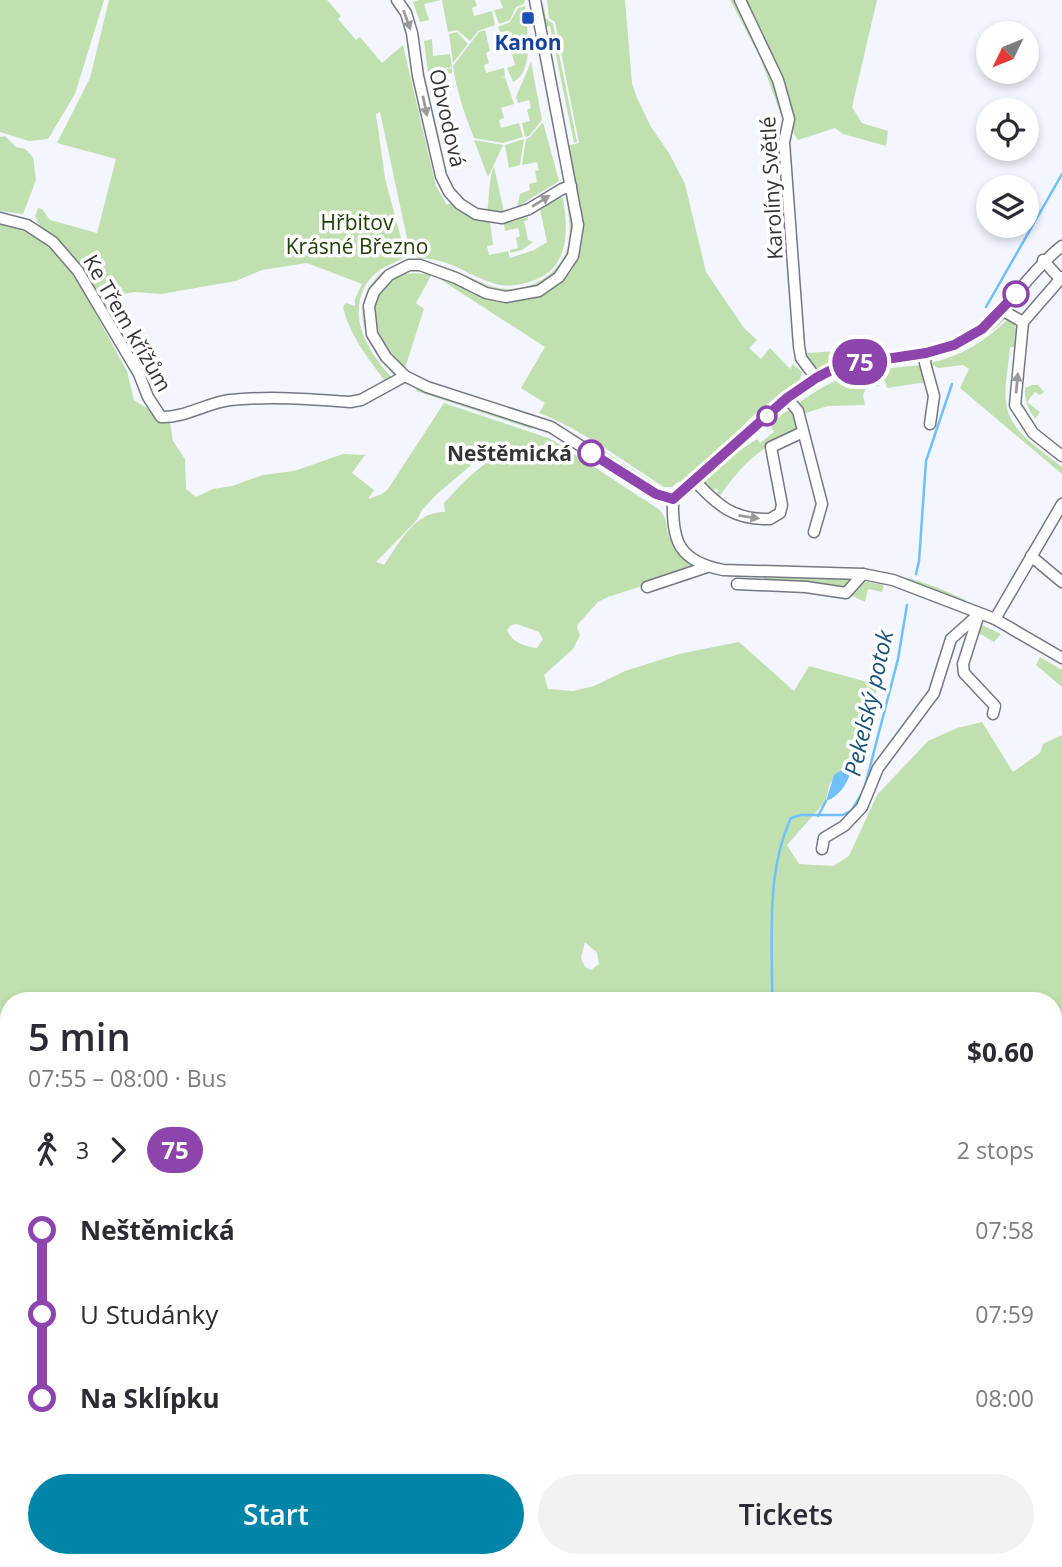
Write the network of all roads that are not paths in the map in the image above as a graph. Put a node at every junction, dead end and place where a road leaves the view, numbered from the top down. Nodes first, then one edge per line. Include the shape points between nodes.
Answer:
1 (397, 0) edge
2 (535, 0) edge
3 (740, 0) edge
4 (571, 186) junction
5 (0, 218) edge
6 (1062, 246) edge
7 (1046, 264) junction
8 (1061, 278) edge
9 (1002, 310) junction
10 (1023, 322) junction
11 (926, 353) junction
12 (405, 376) junction
13 (816, 378) junction
14 (787, 398) junction
15 (930, 424) dead end
16 (803, 432) junction
17 (1062, 456) edge
18 (694, 480) junction
19 (673, 499) junction
20 (1062, 504) edge
21 (814, 532) dead end
22 (1031, 556) junction
23 (706, 567) junction
24 (863, 574) junction
25 (1062, 582) edge
26 (737, 584) dead end
27 (647, 587) dead end
28 (979, 614) junction
29 (995, 618) junction
30 (1062, 658) edge
31 (993, 714) dead end
32 (822, 849) dead end

1 -> 4 street, Obvodová via 412,33 440,176 460,204 476,214 502,218
2 - 4 street
3 - 13 street, Karolíny Světlé via 778,80 789,119 784,142 799,346 801,358
4 - 12 street via 578,225 573,256 559,277 539,291 506,297 486,293 456,278 409,265 389,275 374,292 369,306 372,334
5 - 12 street, Ke Třem křížům via 26,225 53,242 78,271 161,417 228,400 276,397 350,402
6 - 7 street
7 - 8 street
7 - 9 street
8 - 10 street
9 - 10 street
9 - 11 street via 982,329 954,345
17 -> 10 street via 1033,433 1015,405
11 - 13 street via 839,366
11 - 15 street via 934,396
12 - 19 street via 551,427 656,494
13 - 14 street
14 - 16 street via 798,411
14 - 18 street
18 -> 16 street via 734,515 770,519 780,513 782,505 771,447
16 - 21 street via 822,505
18 - 19 street
19 - 23 street via 675,538 684,552
20 - 22 street
22 - 25 street
22 - 29 street
23 - 24 street
23 - 27 street
24 - 26 street via 846,593
24 - 28 street via 913,586
28 - 29 street
28 - 31 street via 964,673 995,706
28 - 32 street via 951,639 934,693 878,768 862,807 845,826 824,838
29 - 30 street

